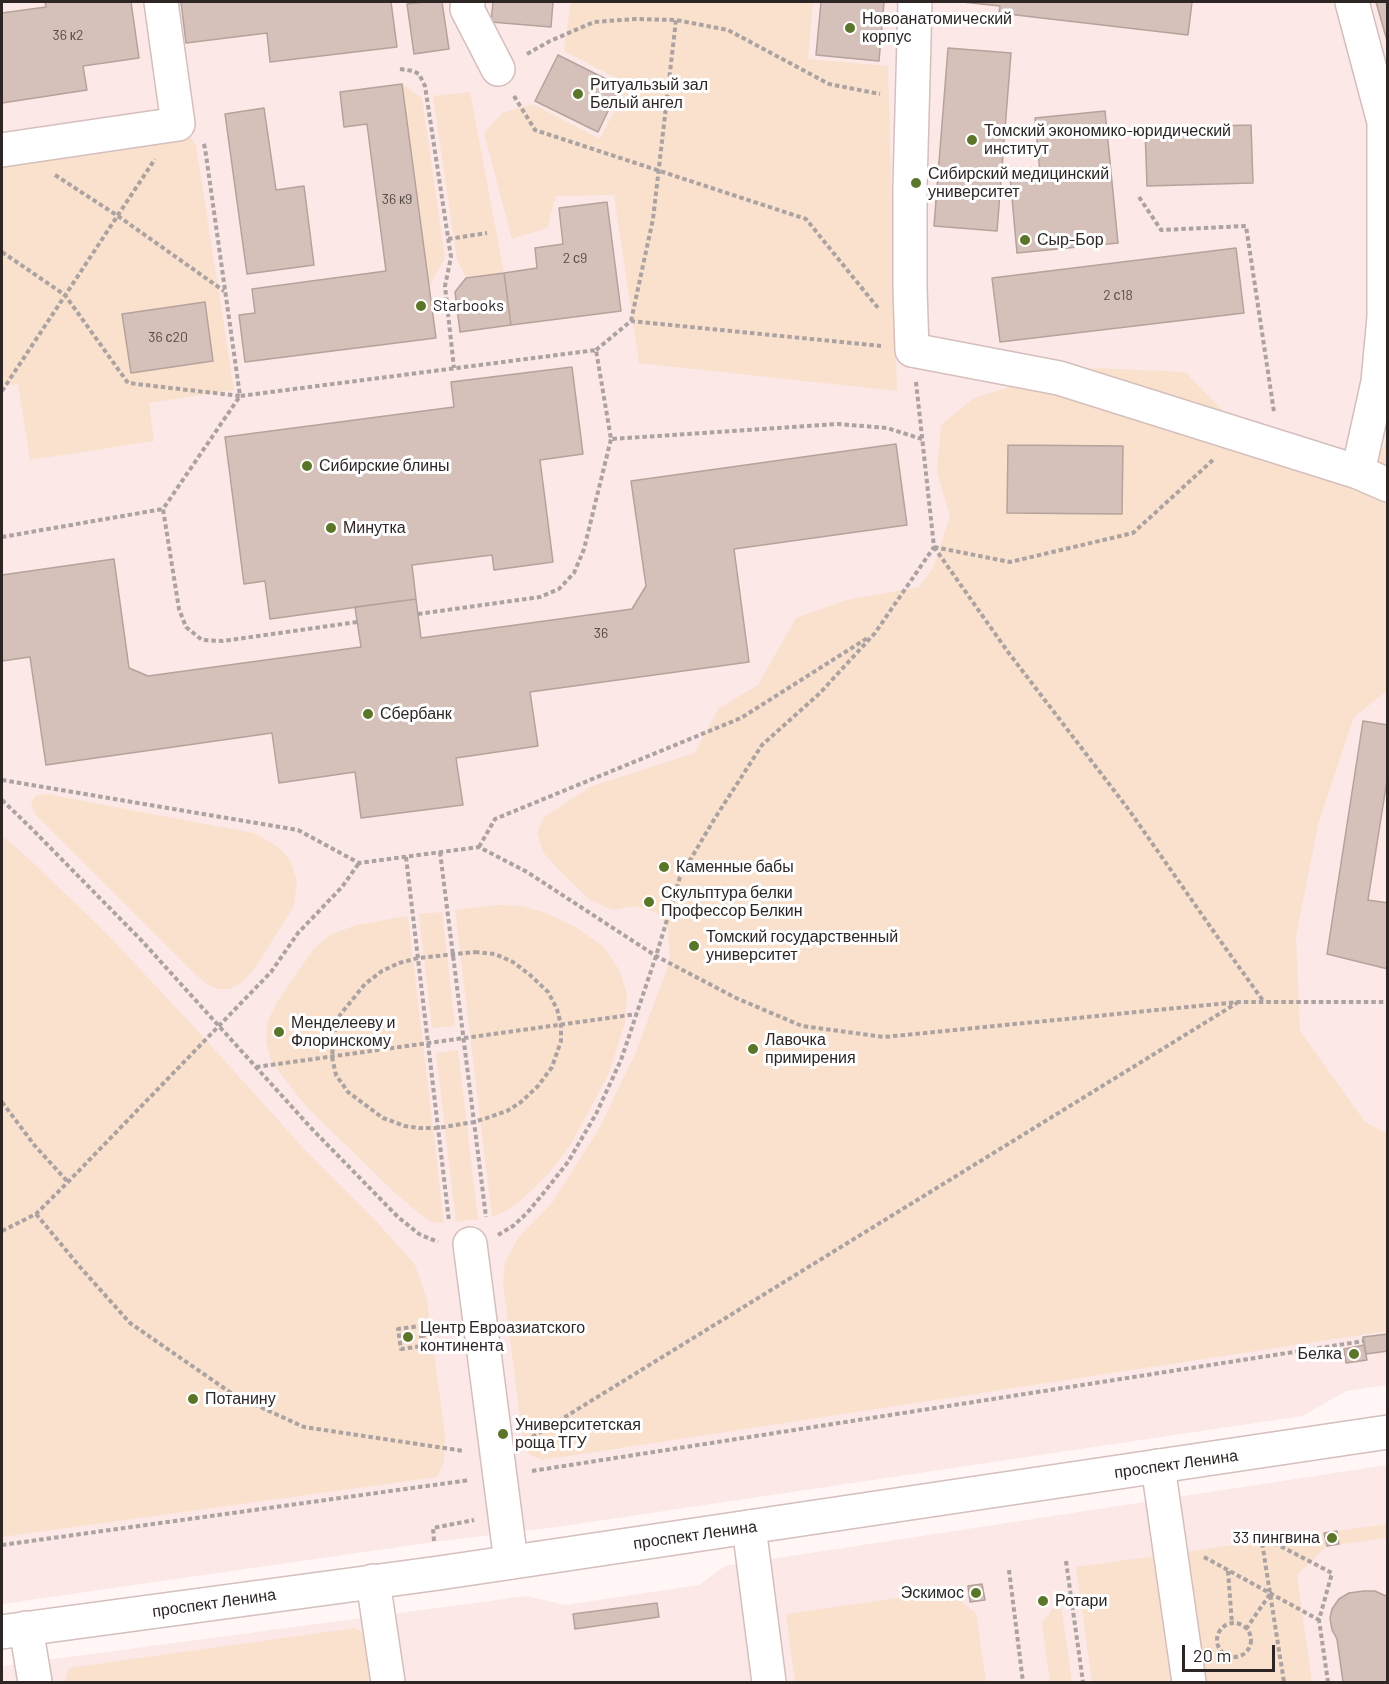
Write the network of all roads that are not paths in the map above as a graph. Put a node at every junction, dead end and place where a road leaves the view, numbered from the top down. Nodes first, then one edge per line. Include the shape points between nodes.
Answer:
1 (161, 2) edge
2 (468, 2) edge
3 (915, 2) edge
4 (1352, 2) edge
5 (498, 69) road end
6 (7, 149) edge
7 (1373, 478) edge
8 (469, 1228) road end
9 (1388, 1432) edge
10 (1158, 1466) junction
11 (749, 1527) junction
12 (511, 1562) junction
13 (373, 1581) junction
14 (14, 1630) edge
15 (35, 1683) edge
16 (388, 1683) edge
17 (769, 1683) edge
18 (1189, 1683) edge

1 - 6 main road via 178,124
2 - 5 main road via 467,9
3 - 7 main road via 912,350 1059,378
4 - 7 main road via 1384,122 1384,317
8 - 12 main road
9 - 10 main road, проспект Ленина
10 - 11 main road, проспект Ленина
10 - 18 main road
11 - 12 main road, проспект Ленина
11 - 17 main road
12 - 13 main road, проспект Ленина
13 - 14 main road, проспект Ленина
13 - 16 main road
14 - 15 main road

